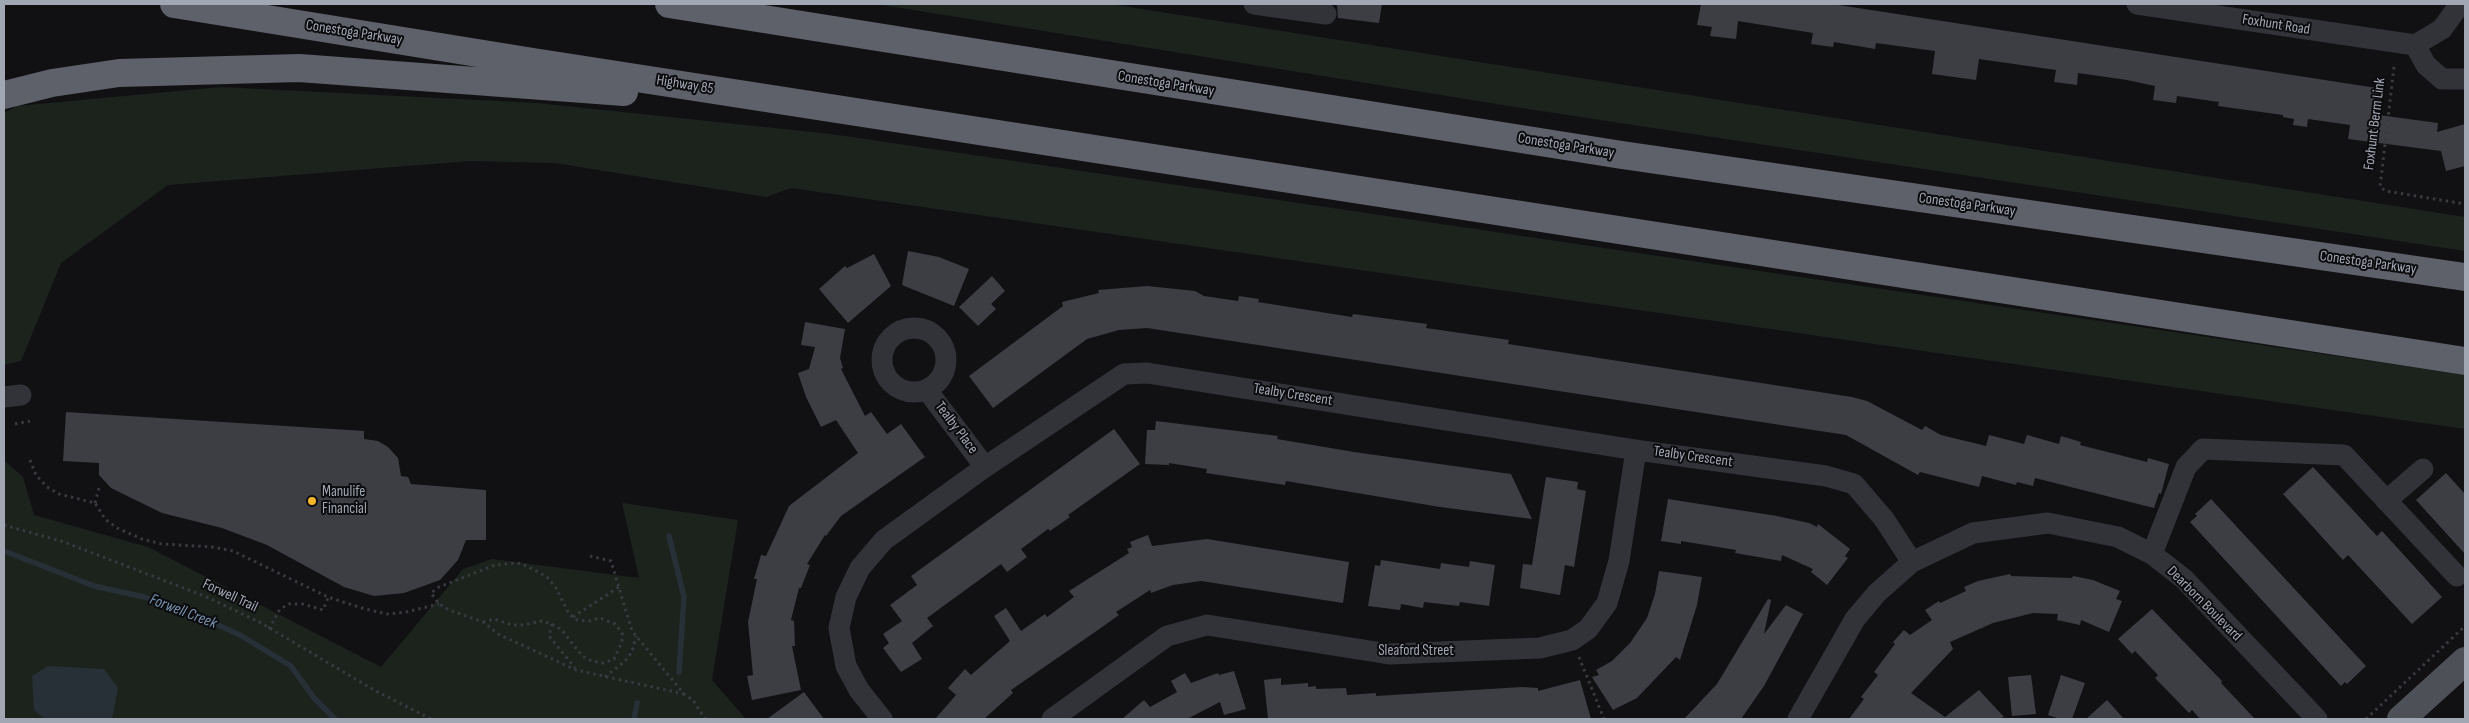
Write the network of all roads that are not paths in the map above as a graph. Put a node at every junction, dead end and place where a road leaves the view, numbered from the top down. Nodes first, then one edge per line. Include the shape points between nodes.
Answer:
1 (174, 4) edge
2 (669, 4) edge
3 (762, 4) edge
4 (1254, 4) edge
5 (2137, 4) edge
6 (1299, 7) edge
7 (2461, 8) edge
8 (1326, 14) dead end
9 (2415, 45) junction
10 (928, 46) junction
11 (533, 62) joint
12 (2465, 79) edge
13 (4, 95) edge
14 (837, 108) junction
15 (2465, 277) edge
16 (2465, 361) edge
17 (927, 390) dead end
18 (1636, 450) junction
19 (985, 467) junction
20 (2422, 469) dead end
21 (2386, 501) junction
22 (2152, 554) junction
23 (1912, 562) junction
24 (2457, 576) dead end
25 (2465, 661) edge
26 (882, 719) edge
27 (1052, 719) edge
28 (1798, 719) edge
29 (2317, 719) edge
30 (2401, 719) edge

1 - 11 highway, Conestoga Parkway
2 - 10 highway, Conestoga Parkway
3 - 10 highway
4 - 6 street
5 - 9 street, Foxhunt Road
6 - 8 street
7 - 9 street via 2442,29
9 - 12 street via 2426,65 2442,79
10 - 15 highway, Conestoga Parkway via 1632,156
11 - 14 highway, Highway 85
13 - 14 highway via 52,83 119,74 299,68
14 - 16 highway
17 - 19 street, Tealby Place
18 - 19 street, Tealby Crescent via 1147,372 1124,374
18 - 23 street, Tealby Crescent via 1826,476 1854,484 1884,520
18 - 27 street, Sleaford Street via 1619,561 1607,603 1588,628 1572,640 1540,648 1390,654 1207,625 1168,636
19 - 26 street, Tealby Crescent via 884,540 860,568 846,598 840,628 846,666 859,690
20 - 21 street
21 - 22 street via 2344,455 2203,449 2186,467
21 - 24 street
22 - 23 street, Dearborn Boulevard via 2118,537 2048,523 1973,533
22 - 29 street, Dearborn Boulevard via 2184,579
23 - 28 street, Dearborn Boulevard via 1877,593 1855,619
25 - 30 main road

